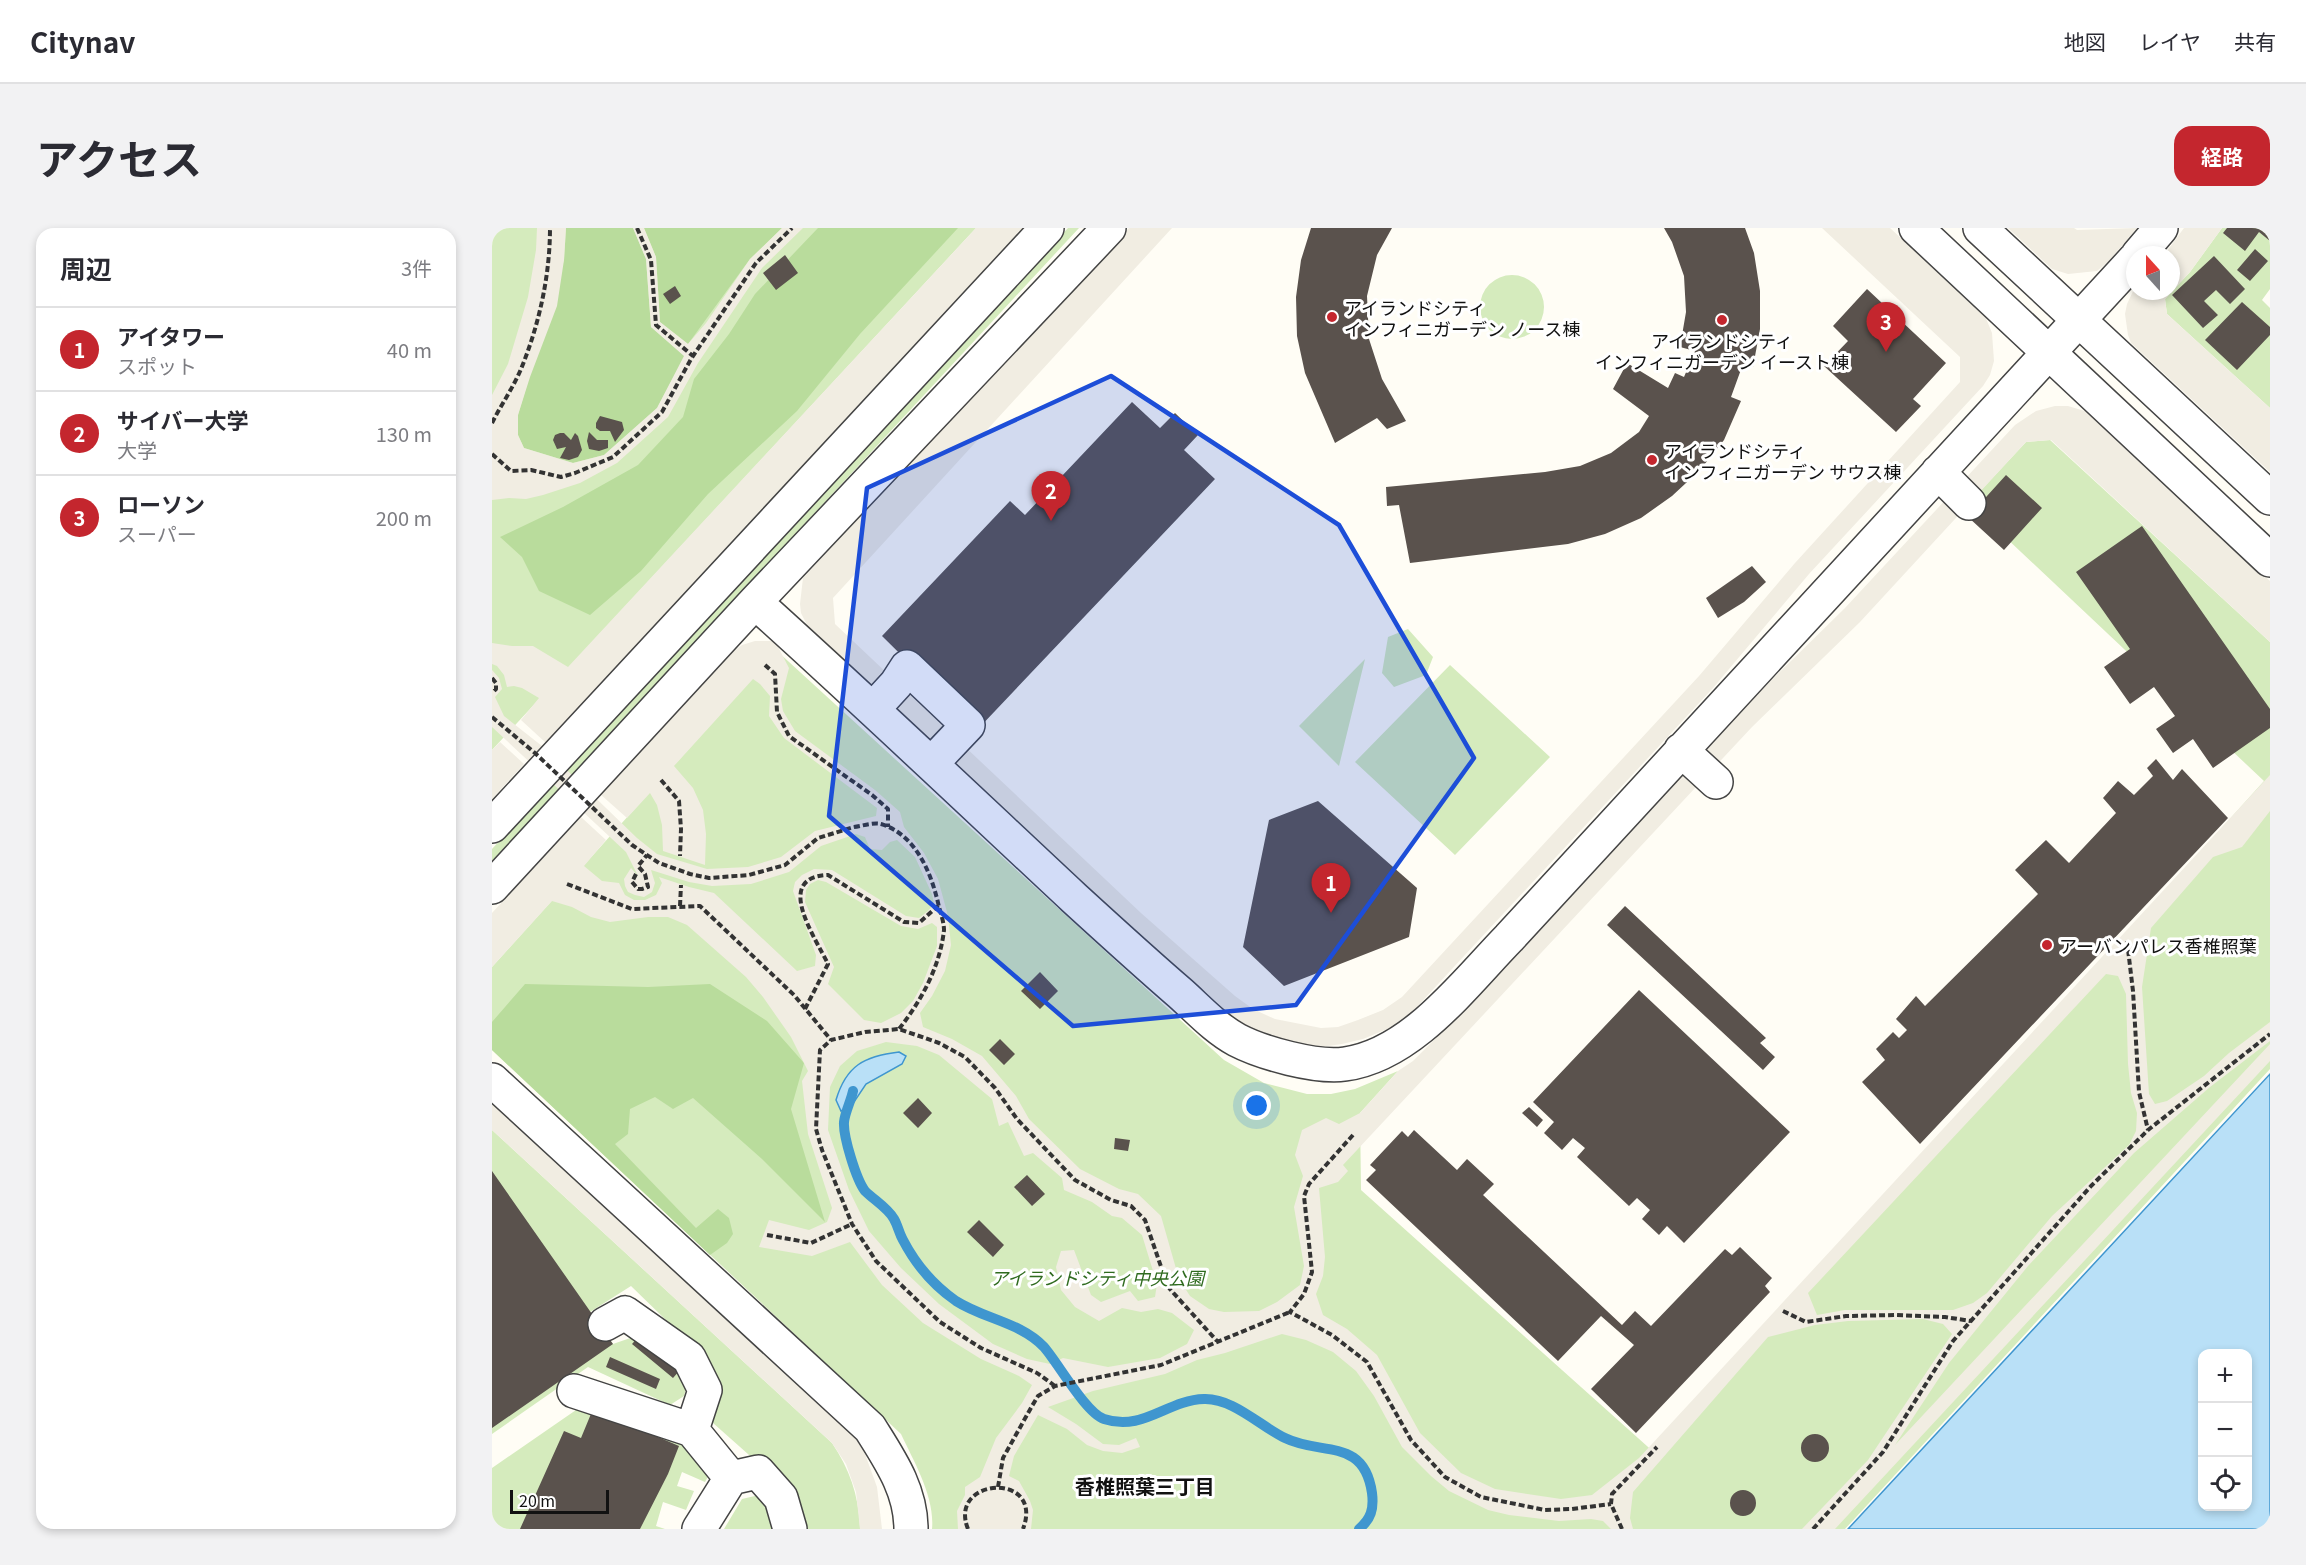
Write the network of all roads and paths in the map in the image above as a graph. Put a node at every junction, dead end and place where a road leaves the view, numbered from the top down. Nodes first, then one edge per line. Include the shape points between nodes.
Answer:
1 (550, 228) edge
2 (637, 228) edge
3 (792, 228) edge
4 (1047, 228) edge
5 (1109, 228) edge
6 (1916, 228) edge
7 (1980, 228) edge
8 (2161, 228) edge
9 (2146, 246) edge
10 (2126, 269) edge
11 (2079, 321) junction
12 (2048, 354) junction
13 (693, 356) junction
14 (492, 423) edge
15 (492, 454) edge
16 (1938, 472) junction
17 (2270, 498) edge
18 (1969, 503) dead end
19 (2270, 560) edge
20 (755, 602) junction
21 (765, 665) dead end
22 (492, 678) edge
23 (492, 692) edge
24 (873, 709) junction
25 (492, 717) edge
26 (1681, 750) junction
27 (931, 764) junction
28 (661, 780) dead end
29 (1716, 782) dead end
30 (492, 826) edge
31 (888, 827) junction
32 (647, 855) junction
33 (680, 856) dead end
34 (636, 874) dead end
35 (567, 884) dead end
36 (681, 885) dead end
37 (492, 887) edge
38 (939, 905) junction
39 (680, 906) junction
40 (2127, 941) dead end
41 (805, 1009) junction
42 (899, 1029) junction
43 (2270, 1034) edge
44 (831, 1040) junction
45 (492, 1080) edge
46 (2148, 1130) junction
47 (1353, 1135) dead end
48 (852, 1224) junction
49 (767, 1235) dead end
50 (1783, 1311) dead end
51 (1290, 1312) junction
52 (1971, 1321) junction
53 (605, 1324) dead end
54 (1217, 1341) junction
55 (1055, 1386) junction
56 (574, 1391) dead end
57 (692, 1430) junction
58 (1657, 1447) dead end
59 (731, 1478) junction
60 (998, 1486) junction
61 (1611, 1504) junction
62 (699, 1529) edge
63 (790, 1529) edge
64 (911, 1529) edge
65 (968, 1529) edge
66 (1023, 1529) edge
67 (1622, 1529) edge
68 (1813, 1529) edge

1 - 14 path via 542,301 520,370
2 - 13 path via 651,260 656,325
3 - 13 path via 756,263
4 - 30 street
5 - 20 street
6 - 12 street
7 - 11 street
8 - 9 street
10 - 11 street
11 - 12 street
11 - 17 street
12 - 16 street
12 - 19 street
13 - 15 path via 662,412 613,457 561,477 531,470 511,471
16 - 18 street
16 - 26 street
20 - 24 street
20 - 37 street
21 - 31 path via 775,674 777,712 789,736 888,809
22 - 23 path via 496,683
24 - 27 street
24 - 27 street via 907,667 968,724
25 - 32 path, bridge
26 - 27 street via 1423,1026 1399,1044 1344,1064 1310,1062 1263,1051 1235,1039 1118,939
26 - 29 street
28 - 33 path via 679,801
31 - 32 path, bridge via 880,823 854,827 818,838 785,865 749,875 709,878 659,863
31 - 38 path via 902,835 921,857
32 - 34 path via 638,866 648,887 634,885
35 - 39 path via 632,909
36 - 39 path
38 - 41 path via 919,923 904,922 828,875 806,880 799,891 801,908 828,964
38 - 42 path via 944,928 935,968 915,1008
39 - 41 path via 700,906
40 - 46 path via 2139,1092
41 - 44 path
42 - 44 path
42 - 54 path via 965,1057 1075,1180 1131,1206 1145,1221 1168,1287
43 - 46 path
44 - 48 path via 820,1050 816,1128
45 - 64 street via 870,1428 906,1493
46 - 52 path via 2082,1195
47 - 51 path via 1309,1184 1304,1196 1312,1272 1304,1294
48 - 49 path via 811,1243
48 - 55 path via 876,1260 940,1322
50 - 52 path via 1806,1323 1886,1315
51 - 54 path
51 - 61 path via 1332,1335 1367,1362 1411,1440 1446,1477 1481,1497 1545,1510
52 - 68 path via 1953,1341 1883,1452
53 - 57 street via 625,1313 689,1358 705,1390
54 - 55 path via 1161,1365
55 - 60 path via 1038,1396 1032,1406 1003,1458
56 - 57 street
57 - 59 street
58 - 61 path via 1612,1494
59 - 62 street
59 - 63 street via 758,1472 781,1498
60 - 65 path via 977,1493 969,1501 965,1511
60 - 66 path via 1009,1488 1024,1503
61 - 67 path

